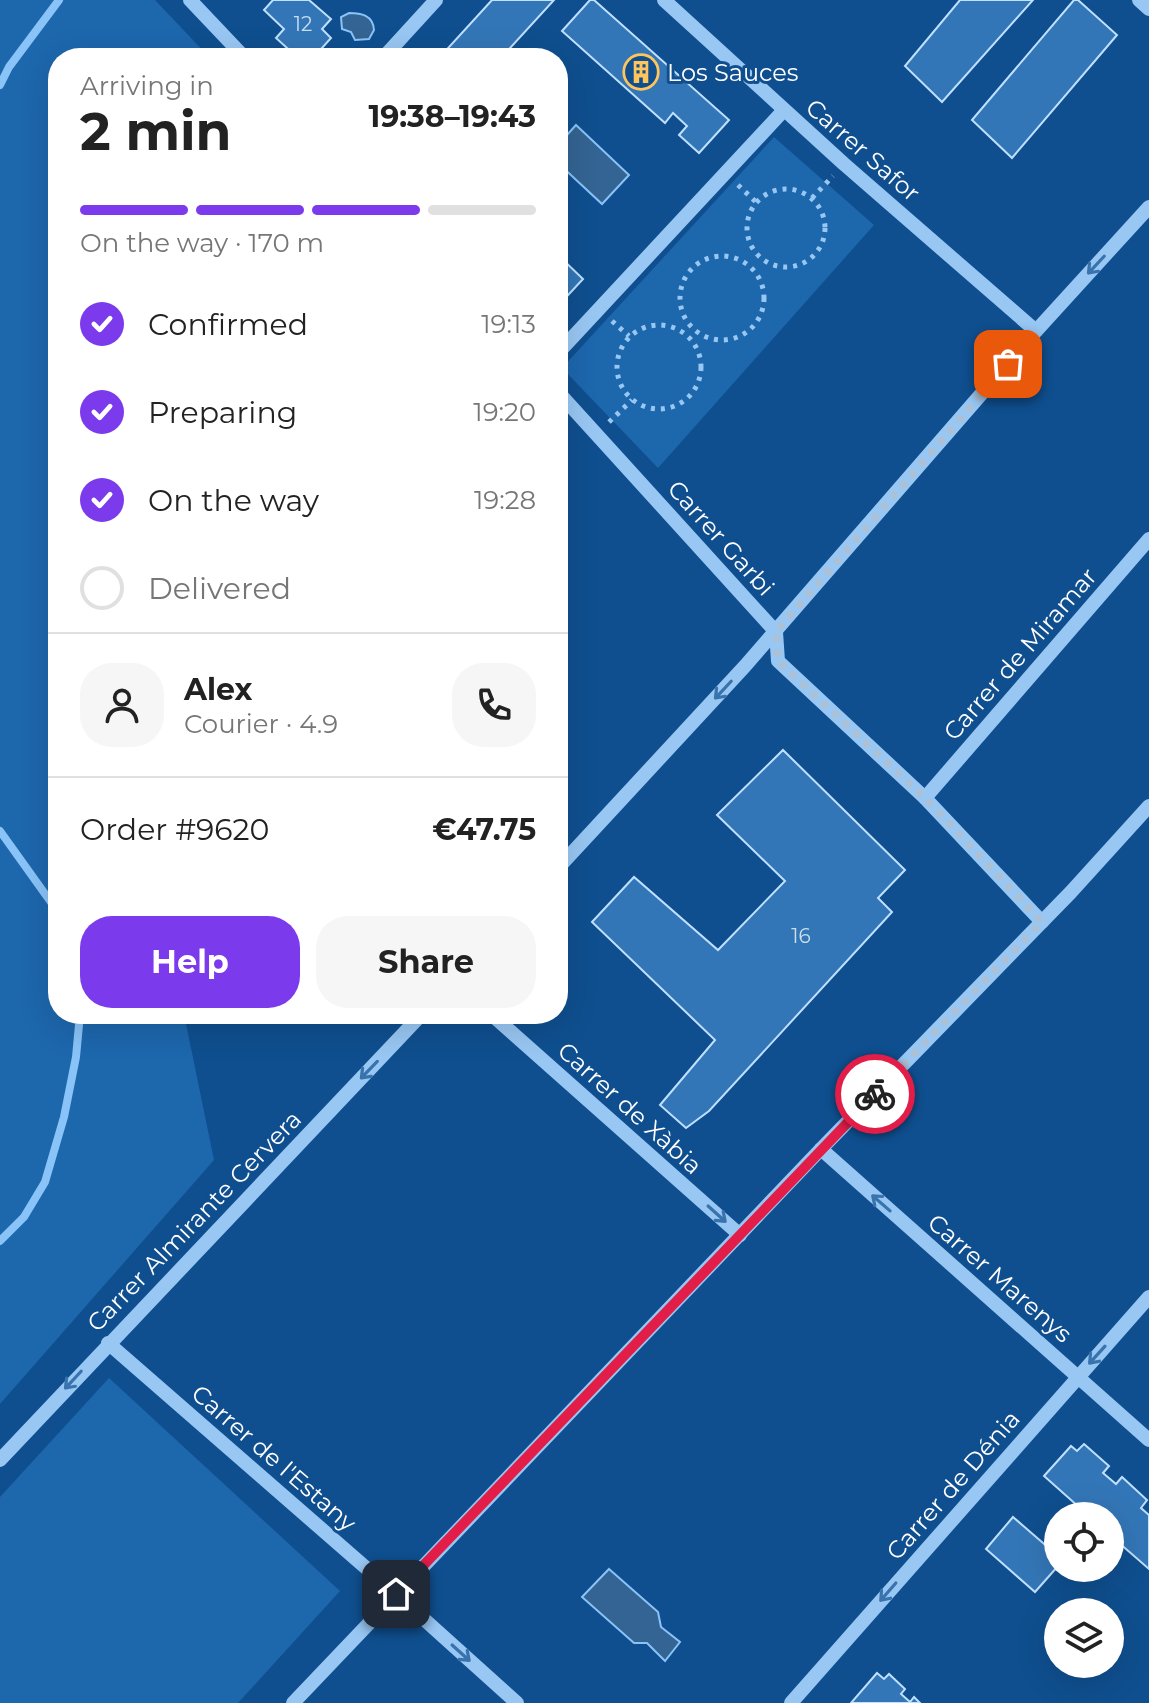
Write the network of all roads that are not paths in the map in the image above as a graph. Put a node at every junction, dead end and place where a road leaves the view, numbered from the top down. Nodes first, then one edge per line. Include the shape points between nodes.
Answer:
1 (190, 0) edge
2 (436, 0) edge
3 (664, 0) edge
4 (1139, 0) edge
5 (1149, 9) edge
6 (236, 48) edge
7 (392, 48) edge
8 (784, 110) junction
9 (1149, 207) edge
10 (1036, 331) junction
11 (568, 342) edge
12 (568, 403) edge
13 (1149, 539) edge
14 (776, 632) junction
15 (925, 798) junction
16 (1149, 806) edge
17 (568, 857) edge
18 (1042, 922) junction
19 (412, 1024) edge
20 (502, 1024) edge
21 (821, 1149) junction
22 (740, 1235) junction
23 (1149, 1297) edge
24 (108, 1343) junction
25 (1078, 1377) junction
26 (1149, 1440) edge
27 (0, 1460) edge
28 (396, 1594) junction
29 (293, 1703) edge
30 (517, 1703) edge
31 (791, 1703) edge

1 - 6 street
2 - 7 street
3 - 8 street, Carrer Safor
4 - 5 street
8 - 10 street, Carrer Safor
8 - 11 street
9 -> 10 street
10 - 14 street
12 - 14 street, Carrer Garbi
13 - 15 street, Carrer de Miramar
14 - 15 street, Carrer Garbi via 778,661
14 -> 17 street
15 - 18 street, Carrer Garbi
16 - 18 street
18 - 21 street
19 -> 24 street, Carrer Almirante Cervera
20 -> 22 street, Carrer de Xàbia
21 - 22 street
25 -> 21 street, Carrer Marenys
22 - 28 street
23 -> 25 street, Carrer de Dénia
24 -> 27 street, Carrer Almirante Cervera
24 - 28 street, Carrer de l'Estany
25 - 26 street, Carrer Marenys
25 -> 31 street, Carrer de Dénia
28 - 29 street
28 -> 30 street, Carrer de l'Estany

